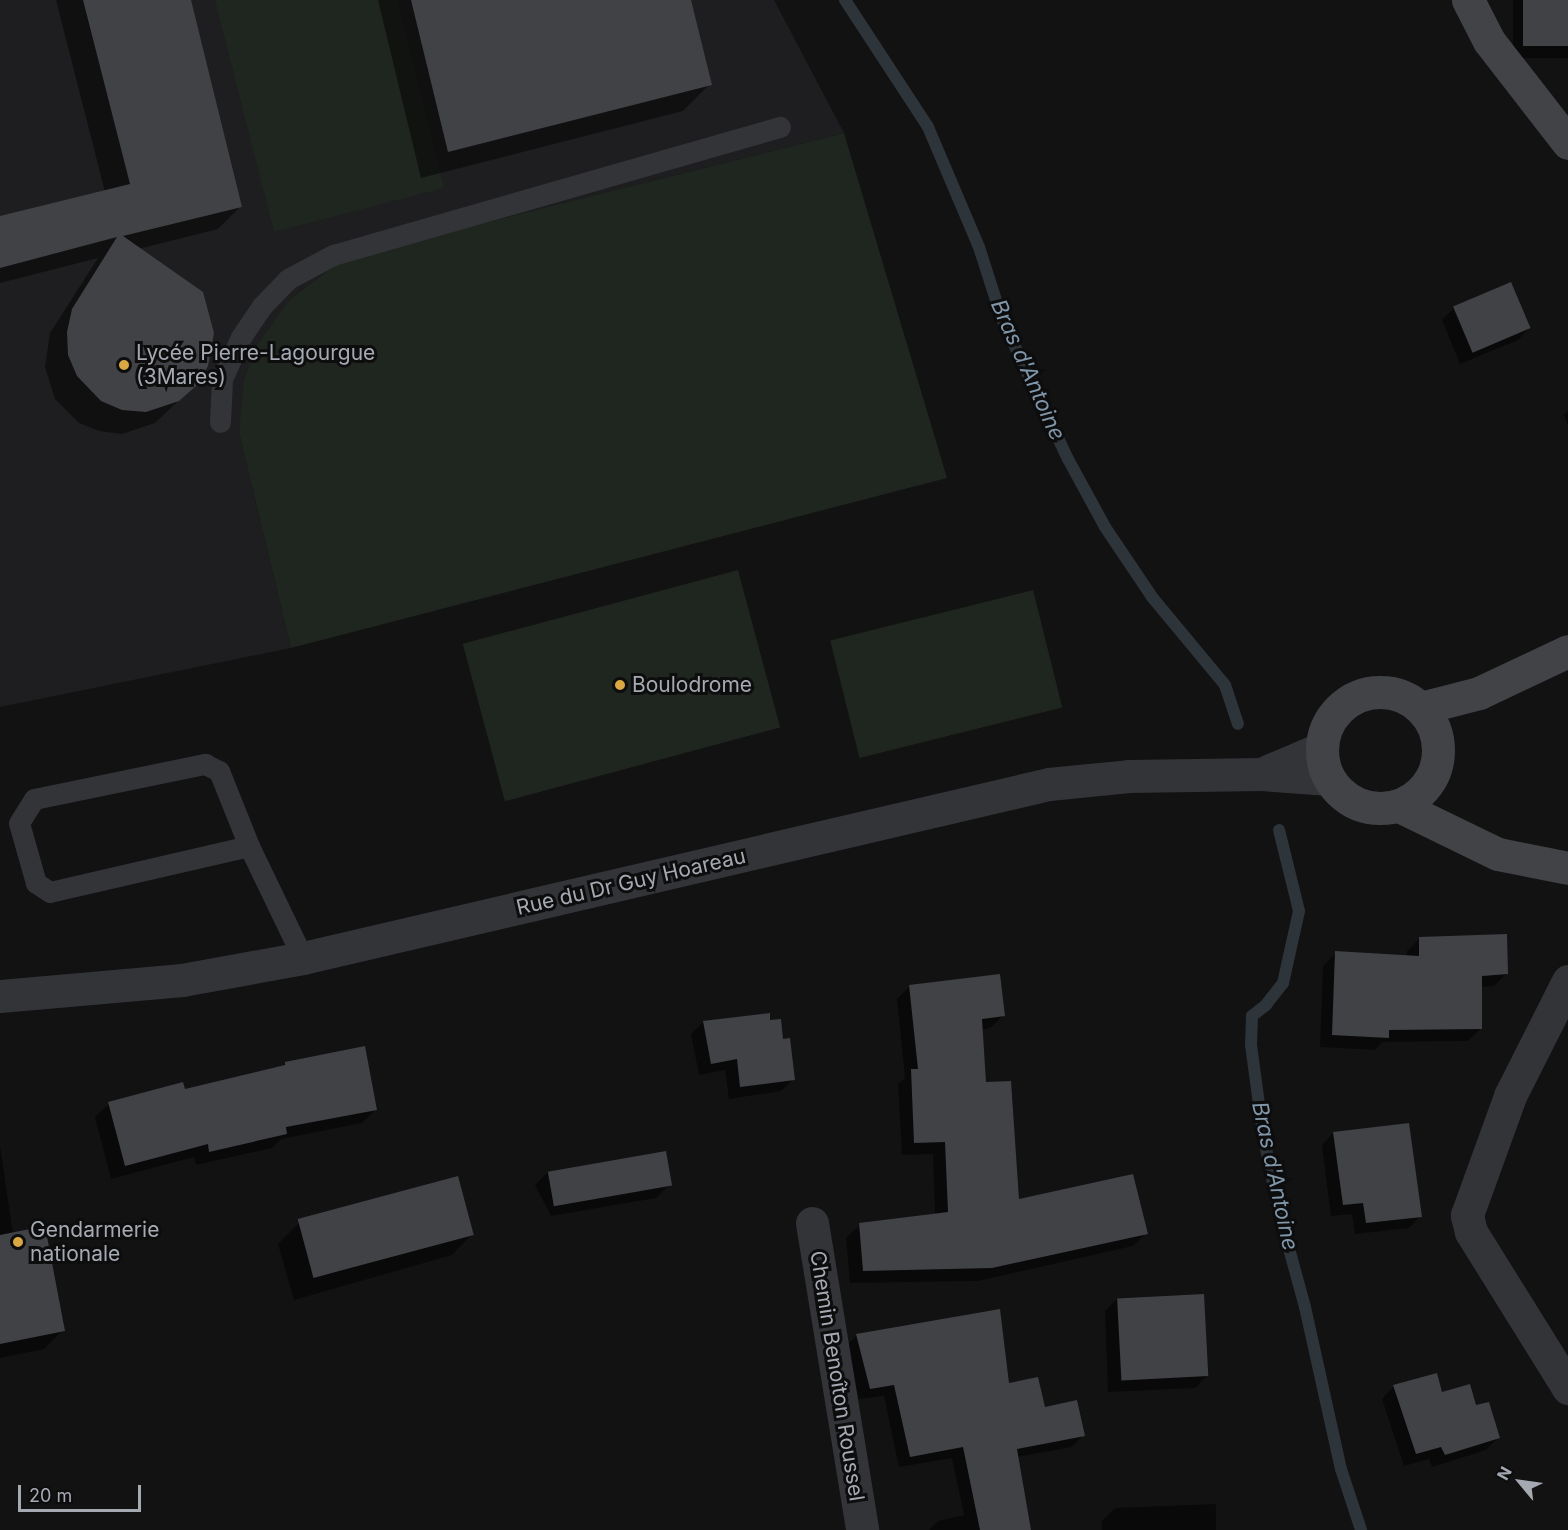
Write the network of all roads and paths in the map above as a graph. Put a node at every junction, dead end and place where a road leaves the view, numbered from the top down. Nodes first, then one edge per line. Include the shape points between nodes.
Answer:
1 (1468, 0) edge
2 (780, 127) dead end
3 (1568, 143) edge
4 (220, 422) dead end
5 (1568, 651) edge
6 (1429, 721) junction
7 (1325, 763) junction
8 (1430, 780) junction
9 (1399, 806) junction
10 (1466, 838) junction
11 (249, 846) junction
12 (1568, 868) edge
13 (303, 958) junction
14 (1568, 981) edge
15 (0, 996) edge
16 (812, 1223) dead end
17 (1568, 1388) edge
18 (862, 1530) edge

1 - 3 street via 1488,41
2 - 4 lane via 333,255 288,279 246,329 222,379
5 - 6 street
6 - 7 street via 1405,697 1387,692 1368,693 1350,700 1325,729
6 - 8 street via 1437,766
7 - 9 street via 1352,802 1367,807
7 - 13 street, Rue du Dr Guy Hoareau via 1261,774 1130,776 1049,784
8 - 9 street via 1417,796
8 - 10 street
9 - 10 street
10 - 12 street via 1498,854
11 - 11 lane via 219,771 205,765 34,799 19,822 36,883 50,892
11 - 13 lane
13 - 15 street, Rue du Dr Guy Hoareau via 182,980
14 - 17 street via 1510,1096 1467,1215 1471,1232
16 - 18 street, Chemin Benoîton Roussel

